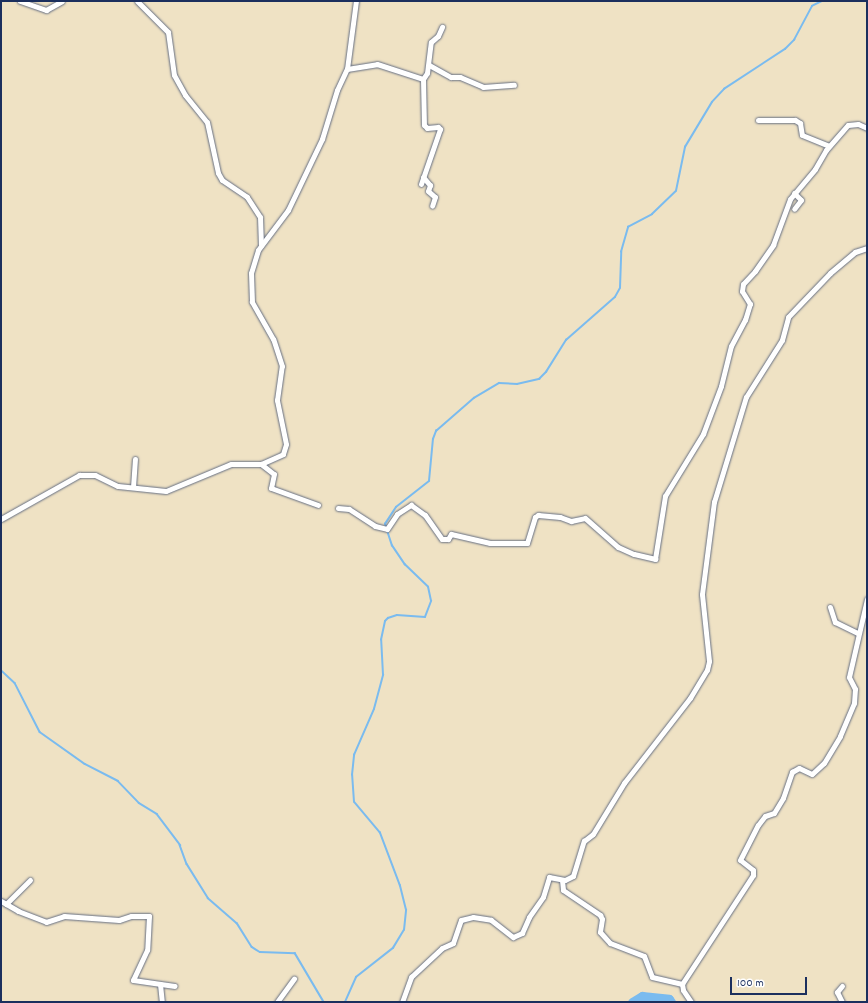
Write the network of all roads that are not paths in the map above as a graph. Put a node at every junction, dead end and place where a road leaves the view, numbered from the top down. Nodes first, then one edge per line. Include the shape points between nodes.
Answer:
1 (20, 1) edge
2 (62, 1) edge
3 (137, 1) edge
4 (356, 1) edge
5 (442, 27) dead end
6 (429, 65) junction
7 (348, 69) junction
8 (423, 78) junction
9 (514, 85) dead end
10 (758, 120) dead end
11 (867, 128) edge
12 (830, 146) junction
13 (423, 177) junction
14 (421, 184) dead end
15 (794, 193) junction
16 (432, 206) dead end
17 (794, 209) dead end
18 (261, 246) junction
19 (867, 248) edge
20 (135, 459) dead end
21 (261, 464) junction
22 (133, 487) junction
23 (318, 506) dead end
24 (338, 508) dead end
25 (1, 519) edge
26 (867, 599) edge
27 (830, 607) dead end
28 (858, 634) junction
29 (30, 880) dead end
30 (562, 880) junction
31 (4, 903) edge
32 (294, 979) dead end
33 (160, 984) junction
34 (682, 984) junction
35 (176, 986) dead end
36 (842, 986) dead end
37 (162, 1002) edge
38 (277, 1002) edge
39 (402, 1002) edge
40 (691, 1002) edge
41 (842, 1002) edge

1 - 2 street via 46,10
3 - 18 street via 168,32 174,75 185,95 207,122 214,162 220,177 247,197 260,217
4 - 7 street
5 - 6 street via 438,36 431,42
6 - 8 street
6 - 9 street via 452,77 460,77 483,87
7 - 8 street via 377,64
7 - 18 street via 337,90 310,169 288,210
8 - 13 street via 424,124 427,128 438,126 440,129
10 - 12 street via 795,120 800,123 802,135
11 - 12 street via 858,124 848,125
12 - 15 street
13 - 14 street
13 - 16 street via 430,185 428,191 435,197
15 - 17 street via 801,200
15 - 24 street via 784,208 773,245 742,286 742,291 750,304 745,320 731,346 721,386 703,434 664,496 655,559 619,548 585,518 571,521 538,515 535,517 527,543 490,542 451,534 448,539 442,539 425,515 411,505 398,514 388,529 375,526 349,509
18 - 21 street via 251,273 252,302 273,338 281,361 283,371 278,407 286,444 280,457
19 - 30 street via 855,252 830,273 788,317 782,340 748,391 713,508 702,594 709,654 707,670 684,708 624,783 595,832 584,840 573,876
20 - 22 street
21 - 22 street via 231,464 166,491
21 - 23 street via 274,474 271,488
22 - 25 street via 112,484 95,475 79,475
26 - 28 street
27 - 28 street via 835,621
28 - 34 street via 850,679 855,689 854,703 837,743 822,766 812,774 800,768 791,773 782,798 773,813 763,818 740,860 753,871 753,875
29 - 31 street
30 - 34 street via 563,890 600,915 600,932 610,944 644,956 652,977
30 - 39 street via 549,877 543,897 527,920 523,932 515,937 492,920 473,917 461,920 453,943 442,948 412,976
31 - 33 street via 47,922 64,916 119,920 131,916 149,916 147,950 133,980
32 - 38 street
33 - 35 street
33 - 37 street
34 - 40 street
36 - 41 street via 837,992

